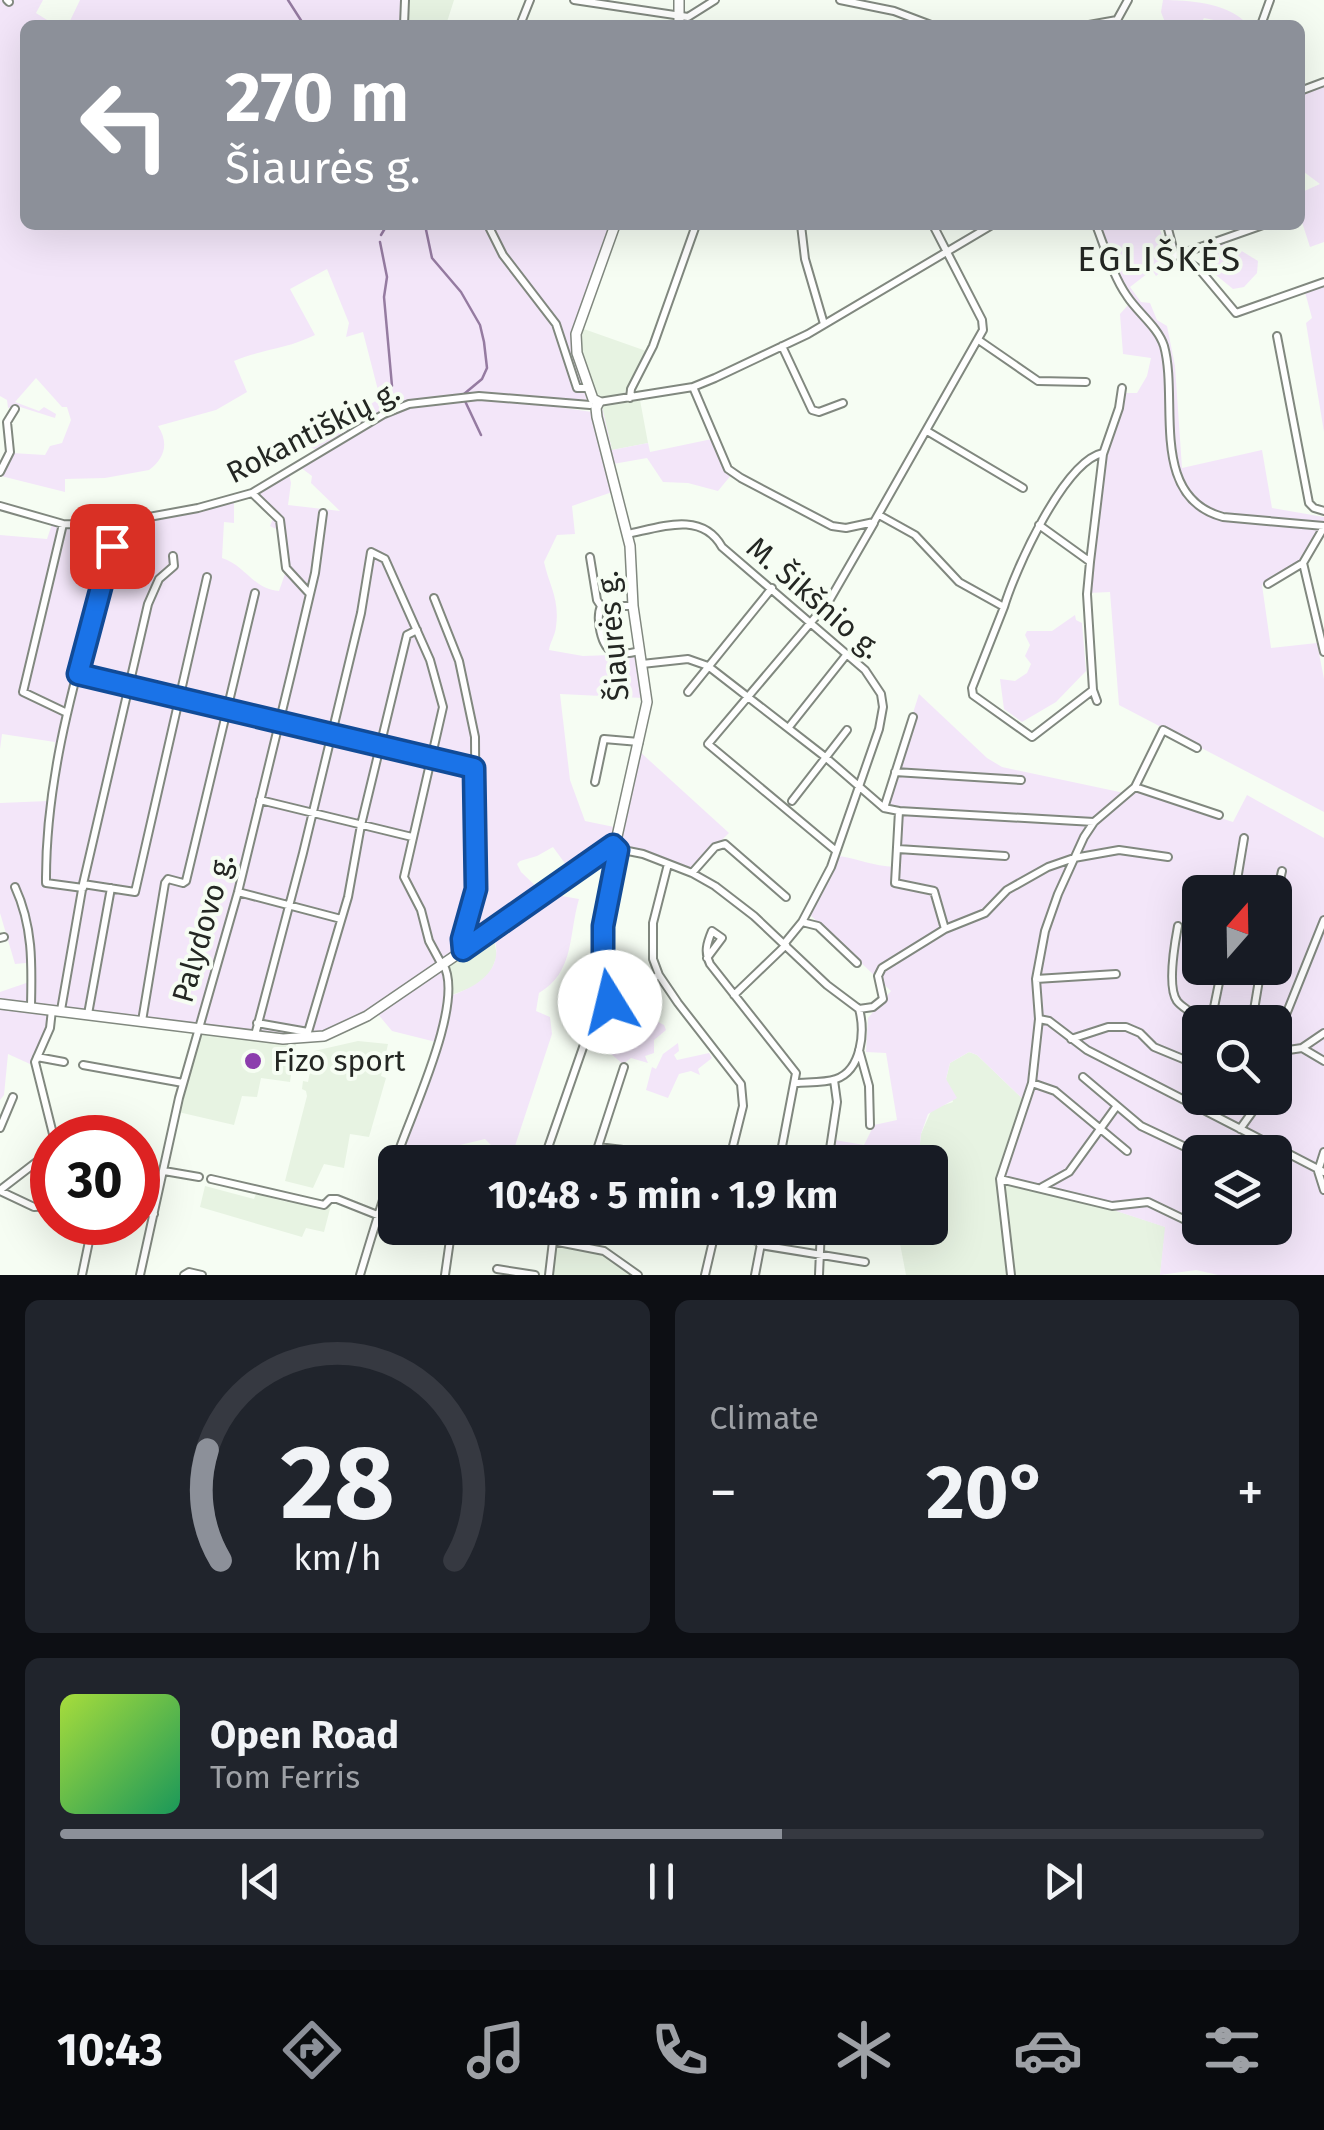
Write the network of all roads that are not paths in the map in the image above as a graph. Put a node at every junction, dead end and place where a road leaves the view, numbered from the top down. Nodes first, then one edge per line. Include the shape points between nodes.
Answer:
1 (574, 0) edge
2 (679, 0) edge
3 (714, 0) edge
4 (840, 0) edge
5 (898, 0) edge
6 (894, 11) junction
7 (679, 20) edge
8 (917, 20) edge
9 (490, 230) edge
10 (613, 230) edge
11 (694, 230) edge
12 (802, 230) edge
13 (936, 230) edge
14 (984, 230) edge
15 (1098, 230) edge
16 (1169, 230) edge
17 (1249, 230) edge
18 (947, 252) junction
19 (1177, 256) junction
20 (1324, 282) edge
21 (824, 324) junction
22 (1277, 336) dead end
23 (979, 341) junction
24 (782, 346) junction
25 (1086, 382) dead end
26 (692, 386) junction
27 (589, 388) junction
28 (1122, 388) dead end
29 (630, 398) junction
30 (842, 403) dead end
31 (595, 404) junction
32 (14, 410) dead end
33 (926, 432) junction
34 (1104, 454) junction
35 (0, 472) edge
36 (1023, 488) dead end
37 (252, 492) junction
38 (0, 506) edge
39 (1324, 510) edge
40 (323, 514) dead end
41 (876, 519) junction
42 (62, 524) junction
43 (1039, 524) junction
44 (1324, 526) edge
45 (628, 534) junction
46 (112, 546) dead end
47 (174, 556) dead end
48 (590, 557) dead end
49 (1090, 562) junction
50 (1304, 563) junction
51 (207, 577) dead end
52 (1268, 584) dead end
53 (772, 588) junction
54 (255, 593) dead end
55 (310, 594) junction
56 (434, 598) dead end
57 (601, 606) junction
58 (633, 606) junction
59 (1004, 607) junction
60 (810, 622) junction
61 (416, 630) junction
62 (640, 652) junction
63 (1324, 652) edge
64 (847, 654) junction
65 (642, 664) junction
66 (708, 666) junction
67 (78, 674) junction
68 (129, 686) junction
69 (1093, 690) junction
70 (688, 692) dead end
71 (748, 696) junction
72 (179, 698) junction
73 (1097, 701) dead end
74 (228, 710) junction
75 (67, 713) junction
76 (913, 717) dead end
77 (279, 722) junction
78 (788, 728) junction
79 (847, 730) dead end
80 (330, 735) junction
81 (639, 742) junction
82 (381, 746) junction
83 (1197, 748) dead end
84 (824, 756) junction
85 (431, 757) junction
86 (474, 768) junction
87 (895, 772) junction
88 (1020, 780) dead end
89 (594, 782) dead end
90 (859, 785) junction
91 (1136, 788) junction
92 (260, 800) junction
93 (792, 800) dead end
94 (884, 808) junction
95 (899, 811) junction
96 (311, 812) junction
97 (1219, 816) dead end
98 (1094, 822) junction
99 (361, 825) junction
100 (412, 837) junction
101 (1244, 838) dead end
102 (616, 847) junction
103 (898, 849) junction
104 (836, 850) junction
105 (1005, 856) dead end
106 (1168, 857) dead end
107 (1074, 858) junction
108 (668, 864) junction
109 (1282, 872) dead end
110 (692, 873) junction
111 (1238, 875) edge
112 (1281, 875) edge
113 (83, 886) junction
114 (14, 887) dead end
115 (112, 888) junction
116 (238, 892) junction
117 (786, 896) dead end
118 (290, 905) junction
119 (341, 919) junction
120 (1324, 920) edge
121 (802, 922) junction
122 (1178, 926) dead end
123 (944, 929) junction
124 (785, 945) junction
125 (463, 950) junction
126 (707, 958) dead end
127 (857, 963) dead end
128 (442, 964) junction
129 (1116, 974) dead end
130 (659, 975) junction
131 (1036, 978) junction
132 (734, 995) junction
133 (610, 1002) junction
134 (0, 1004) edge
135 (1182, 1005) edge
136 (1291, 1005) edge
137 (31, 1006) junction
138 (57, 1010) junction
139 (859, 1010) junction
140 (88, 1014) junction
141 (1039, 1019) junction
142 (142, 1020) junction
143 (257, 1023) junction
144 (198, 1028) junction
145 (1324, 1033) edge
146 (255, 1035) junction
147 (308, 1035) junction
148 (1072, 1040) junction
149 (1302, 1048) junction
150 (1292, 1049) edge
151 (859, 1050) junction
152 (37, 1057) junction
153 (1182, 1058) edge
154 (1324, 1061) edge
155 (64, 1062) dead end
156 (83, 1065) dead end
157 (624, 1066) dead end
158 (1083, 1078) dead end
159 (834, 1080) junction
160 (183, 1083) junction
161 (796, 1083) junction
162 (1032, 1084) junction
163 (13, 1096) dead end
164 (1116, 1107) junction
165 (49, 1115) edge
166 (1251, 1115) edge
167 (870, 1124) dead end
168 (0, 1128) edge
169 (1240, 1129) junction
170 (1101, 1132) junction
171 (403, 1145) edge
172 (549, 1145) edge
173 (599, 1145) edge
174 (733, 1145) edge
175 (783, 1145) edge
176 (831, 1145) edge
177 (1182, 1146) edge
178 (1127, 1151) dead end
179 (1324, 1152) edge
180 (30, 1167) edge
181 (164, 1171) junction
182 (1321, 1171) edge
183 (199, 1177) dead end
184 (211, 1179) dead end
185 (1000, 1179) junction
186 (160, 1188) edge
187 (1041, 1188) junction
188 (0, 1190) edge
189 (1324, 1190) edge
190 (30, 1204) edge
191 (378, 1216) joint
192 (1182, 1218) edge
193 (88, 1245) edge
194 (147, 1245) edge
195 (449, 1245) edge
196 (553, 1245) edge
197 (573, 1245) edge
198 (712, 1245) edge
199 (761, 1245) edge
200 (772, 1245) edge
201 (821, 1245) edge
202 (820, 1254) junction
203 (865, 1262) dead end
204 (497, 1269) dead end
205 (82, 1275) edge
206 (140, 1275) edge
207 (184, 1275) edge
208 (202, 1275) edge
209 (360, 1275) edge
210 (445, 1275) edge
211 (535, 1275) edge
212 (549, 1275) edge
213 (638, 1275) edge
214 (705, 1275) edge
215 (755, 1275) edge
216 (819, 1275) edge
217 (1011, 1275) edge

1 - 7 street
2 - 7 main road
3 - 7 street
4 - 6 street
5 - 6 street
6 - 8 street
9 - 27 street via 556,324 576,388
10 - 27 main road, Šiaurės g. via 576,334
11 - 29 street
12 - 21 street
13 - 18 street
14 - 18 street, Rokantiškių g.
15 - 44 street via 1121,286 1163,345 1173,456 1190,496 1223,517
16 - 19 street
17 - 19 street
18 - 21 street, Rokantiškių g.
18 - 23 street via 982,320
19 - 20 street via 1200,270 1236,313
21 - 24 street, Rokantiškių g.
22 - 39 street via 1310,502
23 - 25 street via 1038,381
23 - 33 street
24 - 26 street, Rokantiškių g.
24 - 30 street via 814,411
26 - 29 street, Rokantiškių g.
26 - 41 street via 733,473 832,526
27 - 31 main road, Šiaurės g.
28 - 34 street
29 - 31 street, Rokantiškių g.
31 - 37 street, Rokantiškių g. via 479,396 408,404
31 - 45 main road, Šiaurės g.
32 - 35 street via 6,429 10,452
33 - 36 street
33 - 41 street
34 - 43 street via 1082,466
34 - 49 street
37 - 42 street, Rokantiškių g. via 105,525
37 - 55 street via 280,520 286,568
38 - 42 street, Rokantiškių g.
40 - 55 street, Palydovo g.
41 - 59 street via 915,535 958,582
41 - 60 street via 832,597
42 - 75 street via 23,692
43 - 49 street
43 - 59 street
44 - 50 street
45 - 53 street, M. Šikšnio g. via 700,526
45 - 58 main road, Šiaurės g.
46 - 67 street
47 - 68 street via 151,596
48 - 57 street
49 - 69 street
50 - 52 street
50 - 63 street
51 - 72 street
53 - 60 street, M. Šikšnio g.
53 - 66 street
54 - 74 street
55 - 77 street, Palydovo g.
56 - 86 street via 461,667
57 - 58 street
57 - 62 street via 600,627 610,651
58 - 62 main road, Šiaurės g.
59 - 69 street via 971,693 1022,733 1036,736
60 - 64 street, M. Šikšnio g.
60 - 71 street
61 - 80 street via 386,558 371,552
61 - 82 street via 407,635
61 - 85 street via 442,699
62 - 65 main road, Šiaurės g.
64 - 78 street
64 - 90 street, M. Šikšnio g. via 874,681 883,707
65 - 66 street via 688,659
65 - 81 main road, Šiaurės g. via 647,702
66 - 70 street
66 - 71 street
67 - 68 street
67 - 75 street
68 - 72 street
68 - 113 street
69 - 73 street
71 - 78 street
71 - 104 street via 708,744
72 - 74 street
72 - 115 street via 135,892
74 - 77 street
74 - 142 street via 186,881 165,883
75 - 113 street via 48,812 46,883
76 - 87 street
77 - 80 street
77 - 92 street, Palydovo g.
78 - 84 street
79 - 84 street
80 - 82 street
80 - 96 street
81 - 89 street via 604,739
81 - 102 main road, Šiaurės g.
82 - 85 street
82 - 99 street
83 - 91 street via 1164,730
84 - 90 street
84 - 93 street
85 - 86 street
85 - 100 street
86 - 125 street via 476,889
87 - 88 street
87 - 94 street
90 - 94 street
90 - 104 street, M. Šikšnio g.
91 - 97 street
91 - 98 street
92 - 96 street
92 - 116 street, Palydovo g.
94 - 95 street
95 - 98 street
95 - 103 street
96 - 99 street
96 - 118 street
98 - 107 street
99 - 100 street
99 - 119 street
100 - 128 street via 404,880
101 - 111 street
102 - 108 street
102 - 125 main road
102 - 133 street via 603,926
103 - 105 street
103 - 123 street via 895,884 934,892
104 - 121 street, M. Šikšnio g.
106 - 107 street via 1119,850
107 - 123 street via 1011,887 982,915
107 - 131 street via 1050,916
108 - 110 street
108 - 130 street via 651,936
109 - 112 street
110 - 117 street via 725,844
110 - 124 street
113 - 115 street
113 - 138 street
114 - 137 street via 32,940
115 - 140 street
116 - 118 street
116 - 144 street, Palydovo g.
118 - 119 street
118 - 143 street
119 - 147 street
120 - 136 street
121 - 124 street, M. Šikšnio g.
121 - 127 street via 818,926
122 - 135 street via 1174,995
123 - 139 street via 882,968 883,998
124 - 132 street, M. Šikšnio g.
124 - 139 street
125 - 128 main road
126 - 132 street
128 - 147 main road via 357,1022
128 - 171 street via 448,980 441,1038
129 - 131 street
130 - 133 street
130 - 174 street via 742,1089
131 - 141 street
132 - 161 street via 796,1072
133 - 172 street via 584,1042
134 - 137 main road
137 - 138 main road
138 - 140 main road
138 - 152 street
139 - 151 street
140 - 142 main road
141 - 148 street
141 - 162 street
142 - 144 main road
143 - 146 street
143 - 147 street
144 - 146 main road
144 - 160 street, Palydovo g.
145 - 149 street
146 - 147 main road
148 - 153 street via 1126,1027
148 - 169 street
149 - 150 street
149 - 154 street
151 - 159 street
151 - 167 street
152 - 155 street
152 - 165 street
156 - 160 street
157 - 173 street
158 - 164 street
159 - 161 street
159 - 176 street
160 - 181 street, Palydovo g.
161 - 175 street
162 - 170 street via 1056,1091
162 - 185 street
163 - 168 street
164 - 170 street
164 - 177 street
166 - 169 street
169 - 182 street
170 - 178 street
170 - 187 street via 1070,1172
179 - 182 street
180 - 188 street
181 - 183 street
181 - 186 street, Palydovo g.
182 - 189 street
184 - 191 street via 324,1205 336,1199
185 - 187 street
185 - 217 street
187 - 192 street via 1112,1206 1144,1201
188 - 190 street
191 - 209 street
193 - 205 street
194 - 206 street, Palydovo g.
195 - 210 street
196 - 212 street
197 - 213 street via 604,1251
198 - 214 street
199 - 215 street
200 - 202 street
201 - 202 street
202 - 203 street
202 - 216 street
204 - 211 street
207 - 208 street

